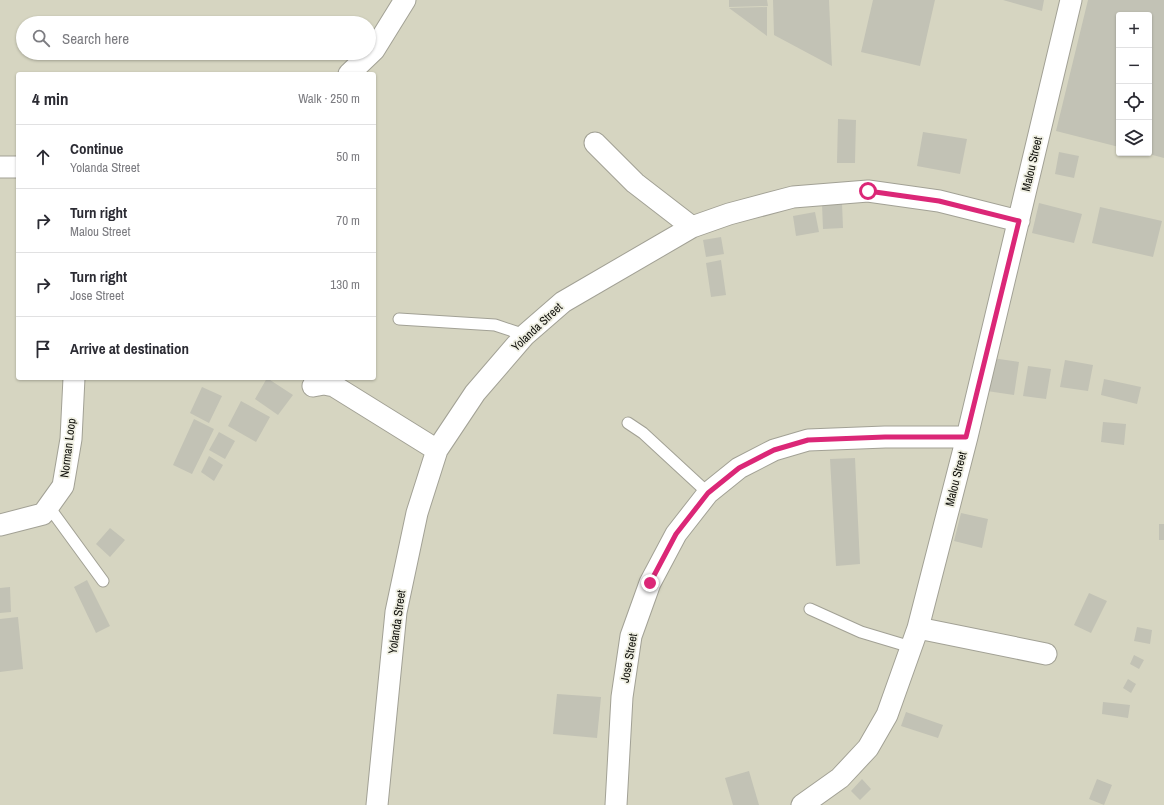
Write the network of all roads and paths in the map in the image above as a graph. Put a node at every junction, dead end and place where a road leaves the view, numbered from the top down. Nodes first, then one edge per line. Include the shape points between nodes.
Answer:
1 (404, 0) edge
2 (1071, 0) edge
3 (376, 47) edge
4 (363, 60) edge
5 (350, 72) edge
6 (595, 143) dead end
7 (16, 166) edge
8 (0, 167) edge
9 (1019, 221) junction
10 (692, 227) junction
11 (399, 319) dead end
12 (525, 335) junction
13 (74, 380) edge
14 (314, 386) dead end
15 (628, 423) dead end
16 (966, 437) junction
17 (437, 450) junction
18 (708, 493) junction
19 (49, 507) junction
20 (0, 525) edge
21 (103, 580) dead end
22 (810, 609) dead end
23 (918, 628) junction
24 (911, 647) junction
25 (1046, 654) dead end
26 (376, 805) edge
27 (616, 805) edge
28 (802, 805) edge

1 - 3 street
2 - 9 street, Malou Street
4 - 5 street
6 - 10 street via 635,183
7 - 8 street
9 - 10 street, Yolanda Street via 939,201 868,191 793,197
9 - 16 street, Malou Street
10 - 12 street, Yolanda Street via 563,302
11 - 12 lane via 495,326
12 - 17 street, Yolanda Street via 475,393
13 - 19 street, Norman Loop via 71,439 63,486
14 - 17 street via 334,386
15 - 18 lane
16 - 18 street, Jose Street via 808,440 774,450 739,468
16 - 23 street, Malou Street
17 - 26 street, Yolanda Street via 417,512 396,612
18 - 27 street, Jose Street via 676,534 650,583 631,636 622,697
19 - 20 street, Norman Loop via 43,514
19 - 21 lane
22 - 24 lane via 861,632
23 - 24 street, Malou Street
23 - 25 street
24 - 28 street, Malou Street via 887,715 868,748 840,778

